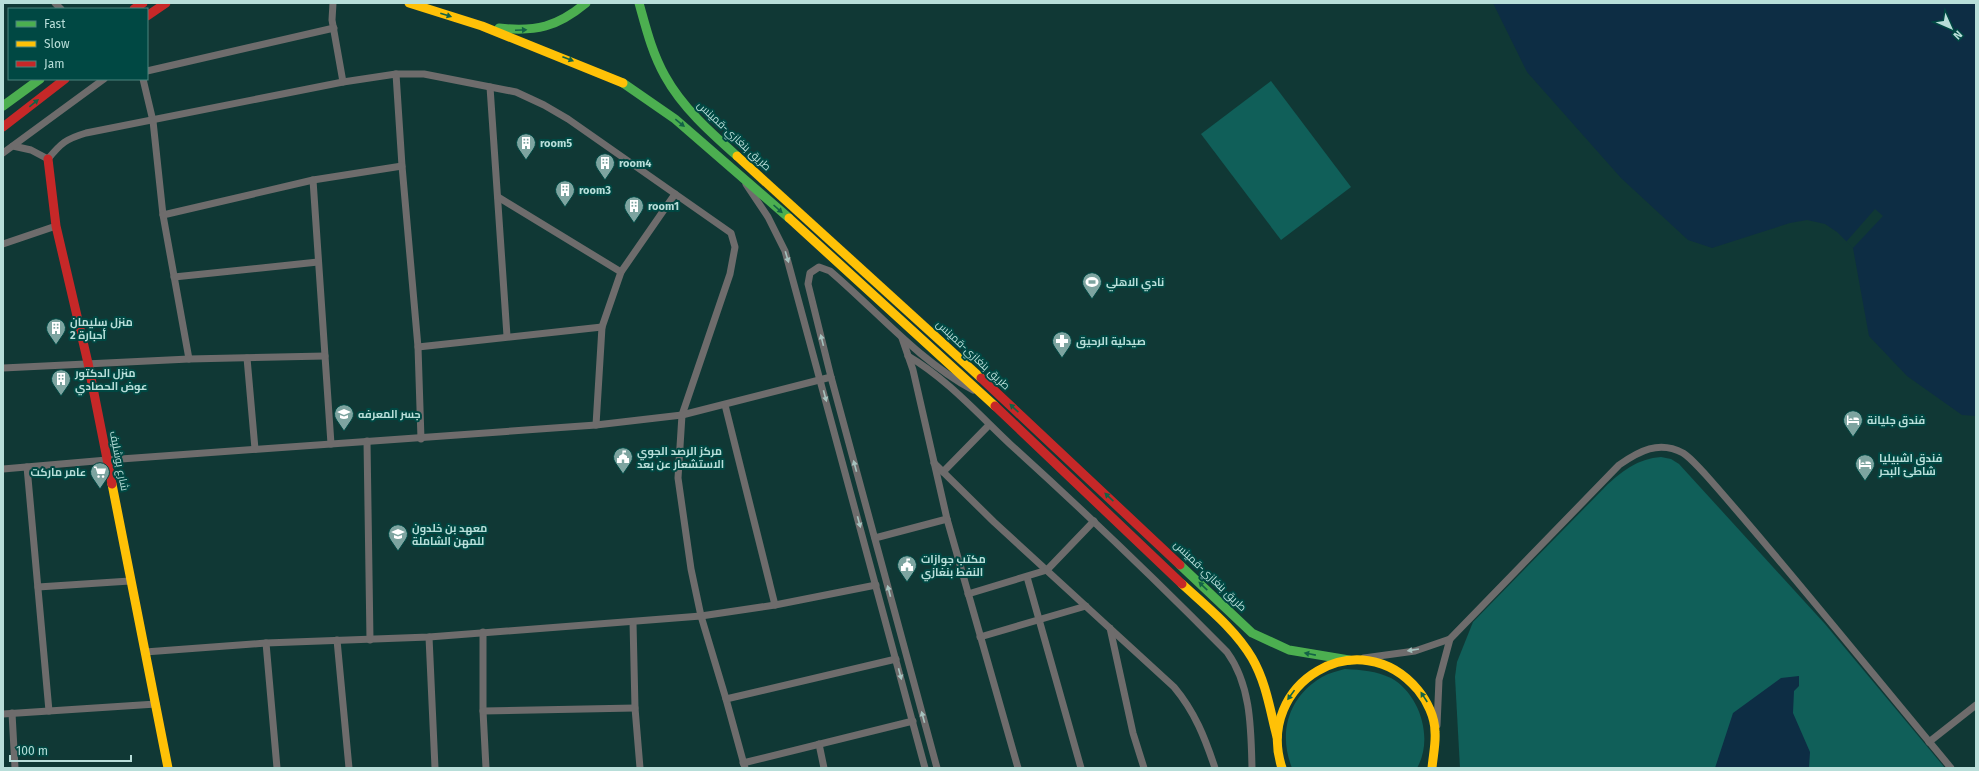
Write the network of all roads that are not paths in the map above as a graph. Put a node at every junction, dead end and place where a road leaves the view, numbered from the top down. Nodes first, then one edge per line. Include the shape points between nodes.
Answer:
1 (166, 3) edge
2 (332, 3) edge
3 (409, 3) edge
4 (586, 3) edge
5 (639, 3) edge
6 (148, 15) edge
7 (482, 26) junction
8 (334, 28) junction
9 (148, 72) edge
10 (396, 74) junction
11 (39, 80) edge
12 (63, 80) edge
13 (103, 80) edge
14 (143, 80) edge
15 (343, 82) junction
16 (490, 87) junction
17 (3, 106) edge
18 (153, 121) junction
19 (3, 127) edge
20 (13, 146) junction
21 (3, 153) edge
22 (48, 159) junction
23 (402, 166) junction
24 (741, 175) junction
25 (313, 180) junction
26 (675, 194) junction
27 (498, 197) junction
28 (163, 215) junction
29 (56, 226) junction
30 (3, 244) edge
31 (318, 262) junction
32 (621, 272) junction
33 (174, 277) junction
34 (602, 327) junction
35 (507, 336) junction
36 (902, 338) junction
37 (418, 346) junction
38 (325, 356) junction
39 (908, 356) junction
40 (247, 358) junction
41 (189, 359) junction
42 (88, 363) junction
43 (3, 368) edge
44 (831, 377) junction
45 (820, 379) junction
46 (983, 395) junction
47 (725, 404) junction
48 (682, 415) junction
49 (596, 425) junction
50 (989, 425) junction
51 (421, 438) junction
52 (367, 441) junction
53 (331, 444) junction
54 (255, 449) junction
55 (107, 460) junction
56 (934, 463) junction
57 (27, 467) junction
58 (3, 469) edge
59 (943, 472) junction
60 (947, 519) junction
61 (1094, 521) junction
62 (875, 538) junction
63 (1047, 570) junction
64 (1027, 577) junction
65 (130, 581) junction
66 (876, 585) junction
67 (38, 587) junction
68 (968, 594) junction
69 (775, 606) junction
70 (1086, 606) junction
71 (701, 616) junction
72 (1040, 619) junction
73 (633, 622) junction
74 (1110, 628) junction
75 (483, 632) junction
76 (429, 637) junction
77 (980, 637) junction
78 (1450, 639) junction
79 (337, 640) junction
80 (370, 640) junction
81 (266, 643) junction
82 (145, 652) junction
83 (896, 659) junction
84 (1354, 660) junction
85 (726, 699) junction
86 (156, 704) junction
87 (1976, 705) edge
88 (635, 708) junction
89 (48, 711) junction
90 (483, 711) junction
91 (12, 713) junction
92 (3, 714) edge
93 (913, 721) junction
94 (1437, 733) junction
95 (1277, 741) junction
96 (1929, 742) junction
97 (931, 743) junction
98 (819, 744) junction
99 (919, 745) junction
100 (1436, 752) junction
101 (744, 766) edge
102 (924, 767) edge
103 (937, 767) edge
104 (15, 768) edge
105 (168, 768) edge
106 (277, 768) edge
107 (349, 768) edge
108 (435, 768) edge
109 (486, 768) edge
110 (640, 768) edge
111 (824, 768) edge
112 (1018, 768) edge
113 (1081, 768) edge
114 (1144, 768) edge
115 (1215, 768) edge
116 (1252, 768) edge
117 (1274, 768) edge
118 (1282, 768) edge
119 (1432, 768) edge
120 (1440, 768) edge
121 (1951, 768) edge

1 - 6 main road
2 - 8 street
3 -> 7 main road
7 -> 4 main road via 515,30 541,29 569,17
84 -> 5 main road, طريق بنغازي-قمينس via 1289,650 1252,633 975,372 691,113 674,92 651,49
7 -> 24 main road via 618,80 675,119
8 - 9 street
8 - 15 street
10 - 15 street
10 - 16 street via 424,74
10 - 23 street
11 - 17 main road
19 -> 12 main road
13 - 20 street
14 - 18 street
15 - 18 street
16 - 26 street via 516,92 544,105
16 - 27 street
18 - 22 street via 70,138 59,145
18 - 28 street
20 - 21 street
20 - 22 street via 31,150
22 - 29 main road, شارع بوشليف
23 - 25 street
23 - 37 street
24 -> 45 street via 768,217 785,251
24 -> 46 main road
25 - 28 street
25 - 31 street
26 - 32 street
26 - 48 street via 731,233 735,247 726,287
27 - 32 street
27 - 35 street
28 - 33 street
29 - 30 street
29 - 42 main road, شارع بوشليف
31 - 33 street
31 - 38 street
32 - 34 street
33 - 41 street
34 - 35 street
34 - 49 street
35 - 37 street
36 - 39 street
44 -> 36 street via 808,284 810,273 816,268 830,271
36 - 46 street via 944,371
37 - 51 street
38 - 40 street
38 - 53 street
39 - 50 street via 919,362
39 - 56 street
40 - 41 street
40 - 54 street
41 - 42 street
42 - 43 street
42 - 55 main road, شارع بوشليف
44 - 45 street
62 -> 44 street
45 - 47 street
45 -> 66 street
46 - 95 main road via 1246,647 1262,676
47 - 48 street
47 - 69 street
48 - 49 street
48 - 71 street via 678,478 691,569
49 - 51 street
50 - 59 street
50 - 61 street
51 - 52 street
52 - 53 street
52 - 80 street
53 - 54 street
54 - 55 street
55 - 57 street
55 - 65 main road, شارع بوشليف
56 - 59 street
56 - 60 street
57 - 58 street
57 - 67 street
59 - 63 street
60 - 62 street
60 - 68 street
61 - 63 street
61 - 116 street via 1227,652 1236,664 1243,681 1248,706
97 -> 62 street
63 - 64 street
63 - 70 street
64 - 68 street
64 - 72 street
65 - 67 street
65 - 82 main road, شارع بوشليف
66 - 69 street
66 - 83 street
67 - 89 street
68 - 77 street
69 - 71 street
70 - 72 street
70 - 74 street
71 - 73 street
71 - 85 street
72 - 77 street
72 - 113 street
73 - 75 street
73 - 88 street
74 - 114 street via 1133,733
74 - 115 street via 1184,699 1201,729
75 - 76 street
75 - 90 street
76 - 80 street
76 - 108 street
77 - 112 street
78 -> 84 street via 1415,651
78 - 94 street via 1438,680
78 - 96 street via 1619,465 1640,451 1667,447 1683,453 1721,492 1796,578
79 - 80 street
79 - 81 street
79 - 107 street
81 - 82 street
81 - 106 street
82 - 86 main road, شارع بوشليف
83 - 85 street
83 -> 93 street
94 -> 84 main road, طريق بنغازي-قمينس via 1434,716 1427,701 1409,679 1391,667
84 -> 95 main road via 1330,664 1298,685 1287,700 1280,718
85 - 101 street
86 - 89 street
86 - 105 main road, شارع بوشليف
87 - 96 street
88 - 90 street
88 - 110 street
89 - 91 street
90 - 109 street
91 - 92 street
91 - 104 street
93 - 98 street
93 - 99 street
94 - 100 main road, طريق بنغازي-قمينس
95 - 117 main road
95 - 118 main road
96 - 121 street
97 - 99 street
97 - 103 street
98 - 101 street
98 - 111 street
99 - 102 street
100 - 119 main road
100 - 120 main road
102 - 103 street via 930,764

